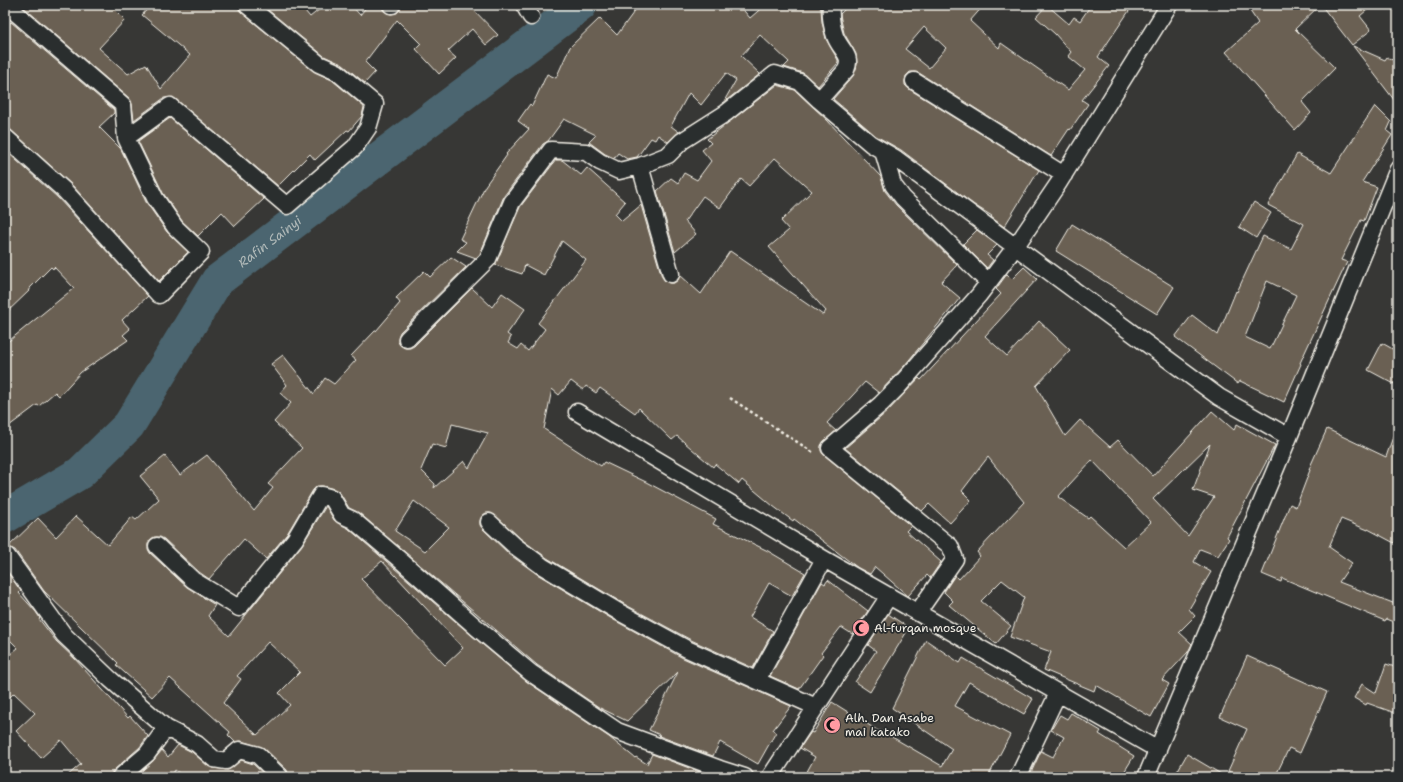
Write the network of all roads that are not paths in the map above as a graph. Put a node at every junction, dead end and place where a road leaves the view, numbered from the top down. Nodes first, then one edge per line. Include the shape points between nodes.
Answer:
1 (247, 5) edge
2 (831, 5) edge
3 (1170, 5) edge
4 (9, 9) edge
5 (914, 81) dead end
6 (818, 100) junction
7 (5, 138) edge
8 (126, 138) junction
9 (883, 151) junction
10 (640, 166) junction
11 (1398, 169) edge
12 (1064, 175) junction
13 (1016, 246) junction
14 (671, 274) dead end
15 (988, 282) junction
16 (407, 340) dead end
17 (577, 412) dead end
18 (1288, 437) junction
19 (489, 522) dead end
20 (157, 546) dead end
21 (7, 556) dead end
22 (824, 559) junction
23 (890, 596) junction
24 (918, 612) junction
25 (757, 680) junction
26 (1058, 693) junction
27 (816, 707) junction
28 (166, 728) junction
29 (1158, 750) junction
30 (717, 773) edge
31 (120, 777) edge
32 (280, 777) edge
33 (745, 777) edge
34 (770, 777) edge
35 (1018, 777) edge
36 (1146, 777) edge

1 - 8 street via 319,64 337,72 375,104 368,128 355,147 287,206 170,106
2 - 6 street via 835,37 849,64
3 - 12 street
4 - 8 street via 123,105
5 - 12 street
6 - 9 street
6 - 10 street via 800,82 775,74 726,114 682,141 668,155
7 - 8 street via 65,191 159,295 202,252 175,227 155,198
9 - 13 street
9 - 15 street via 893,185 903,198
10 - 14 street
10 - 16 street via 619,171 586,152 551,150 512,202 488,259
11 - 18 street
12 - 13 street
13 - 15 street
13 - 18 street via 1219,397
15 - 24 street via 898,387 830,448 950,546 955,559
17 - 22 street
18 - 29 street
19 - 25 street via 542,566 619,612 687,648
20 - 30 street via 193,580 239,608 295,539 321,496 332,498 342,515 353,520 400,559 476,628 531,673 617,731
21 - 28 street via 64,635
22 - 23 street
22 - 25 street
23 - 24 street
23 - 27 street
24 - 26 street
25 - 27 street
26 - 29 street
26 - 35 street
27 - 34 street
28 - 31 street via 147,754
28 - 32 street via 197,744 214,759 226,761 238,750 258,755
29 - 36 street
30 - 33 street

